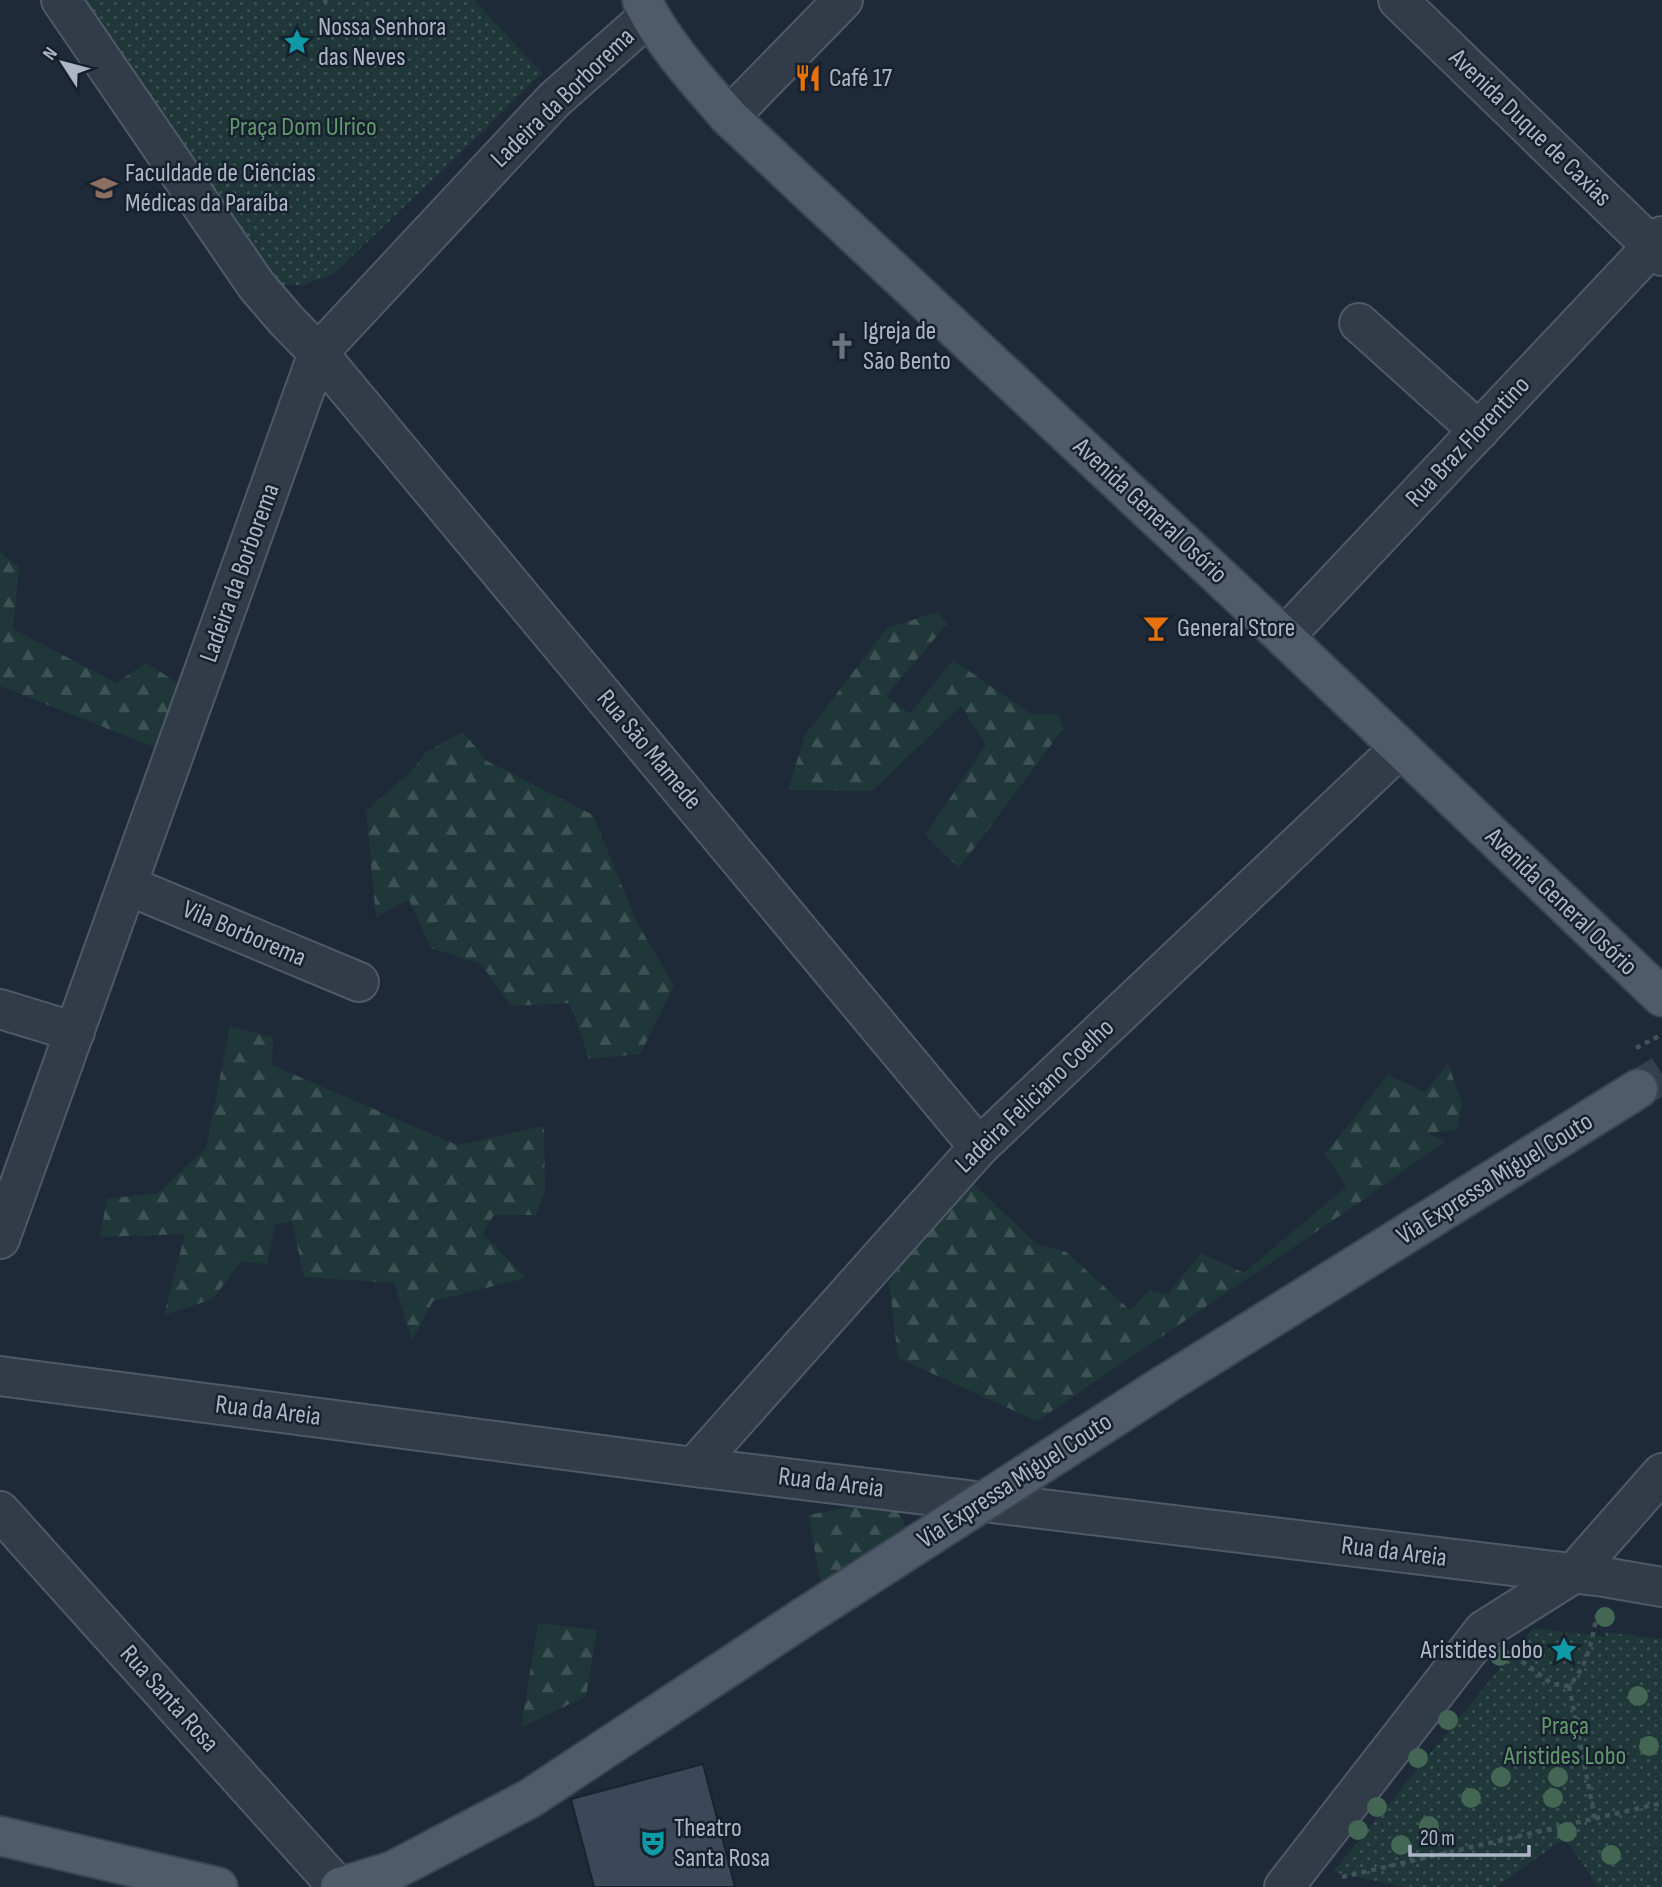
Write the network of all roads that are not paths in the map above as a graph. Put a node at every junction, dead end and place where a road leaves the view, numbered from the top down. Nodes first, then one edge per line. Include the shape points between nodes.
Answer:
1 (61, 0) edge
2 (843, 0) edge
3 (1398, 0) edge
4 (646, 8) edge
5 (729, 117) junction
6 (1659, 246) edge
7 (1359, 323) dead end
8 (318, 352) junction
9 (1479, 431) junction
10 (1284, 637) junction
11 (1400, 748) junction
12 (129, 886) junction
13 (359, 982) dead end
14 (1662, 998) edge
15 (0, 1009) edge
16 (75, 1031) junction
17 (1638, 1089) tunnel mouth
18 (979, 1147) junction
19 (0, 1238) edge
20 (0, 1376) edge
21 (694, 1466) junction
22 (1662, 1473) edge
23 (0, 1511) edge
24 (1588, 1576) junction
25 (1662, 1587) edge
26 (0, 1836) edge
27 (218, 1887) edge
28 (339, 1887) edge
29 (1284, 1887) edge

1 - 8 street via 256,285
2 - 5 street
3 - 6 street, Avenida Duque de Caxias
4 - 5 main road, Avenida General Osório via 686,67
4 - 8 street, Ladeira da Borborema
5 - 10 main road, Avenida General Osório
6 - 9 street, Rua Braz Florentino
7 - 9 street
8 - 12 street, Ladeira da Borborema
8 - 18 street, Rua São Mamede
9 - 10 street, Rua Braz Florentino
10 - 11 main road, Avenida General Osório
11 - 14 main road, Avenida General Osório
11 - 18 street, Ladeira Feliciano Coelho
12 - 13 street, Vila Borborema
12 - 16 street, Ladeira da Borborema
15 - 16 street
16 - 19 street, Ladeira da Borborema
17 - 28 main road, Via Expressa Miguel Couto, bridge via 1164,1385 528,1799 392,1871
18 - 21 street, Ladeira Feliciano Coelho
20 - 21 street, Rua da Areia
21 - 24 street, Rua da Areia
22 - 24 street
23 - 28 street, Rua Santa Rosa
24 - 25 street, Rua da Areia
24 - 29 street via 1484,1630
26 - 27 main road

